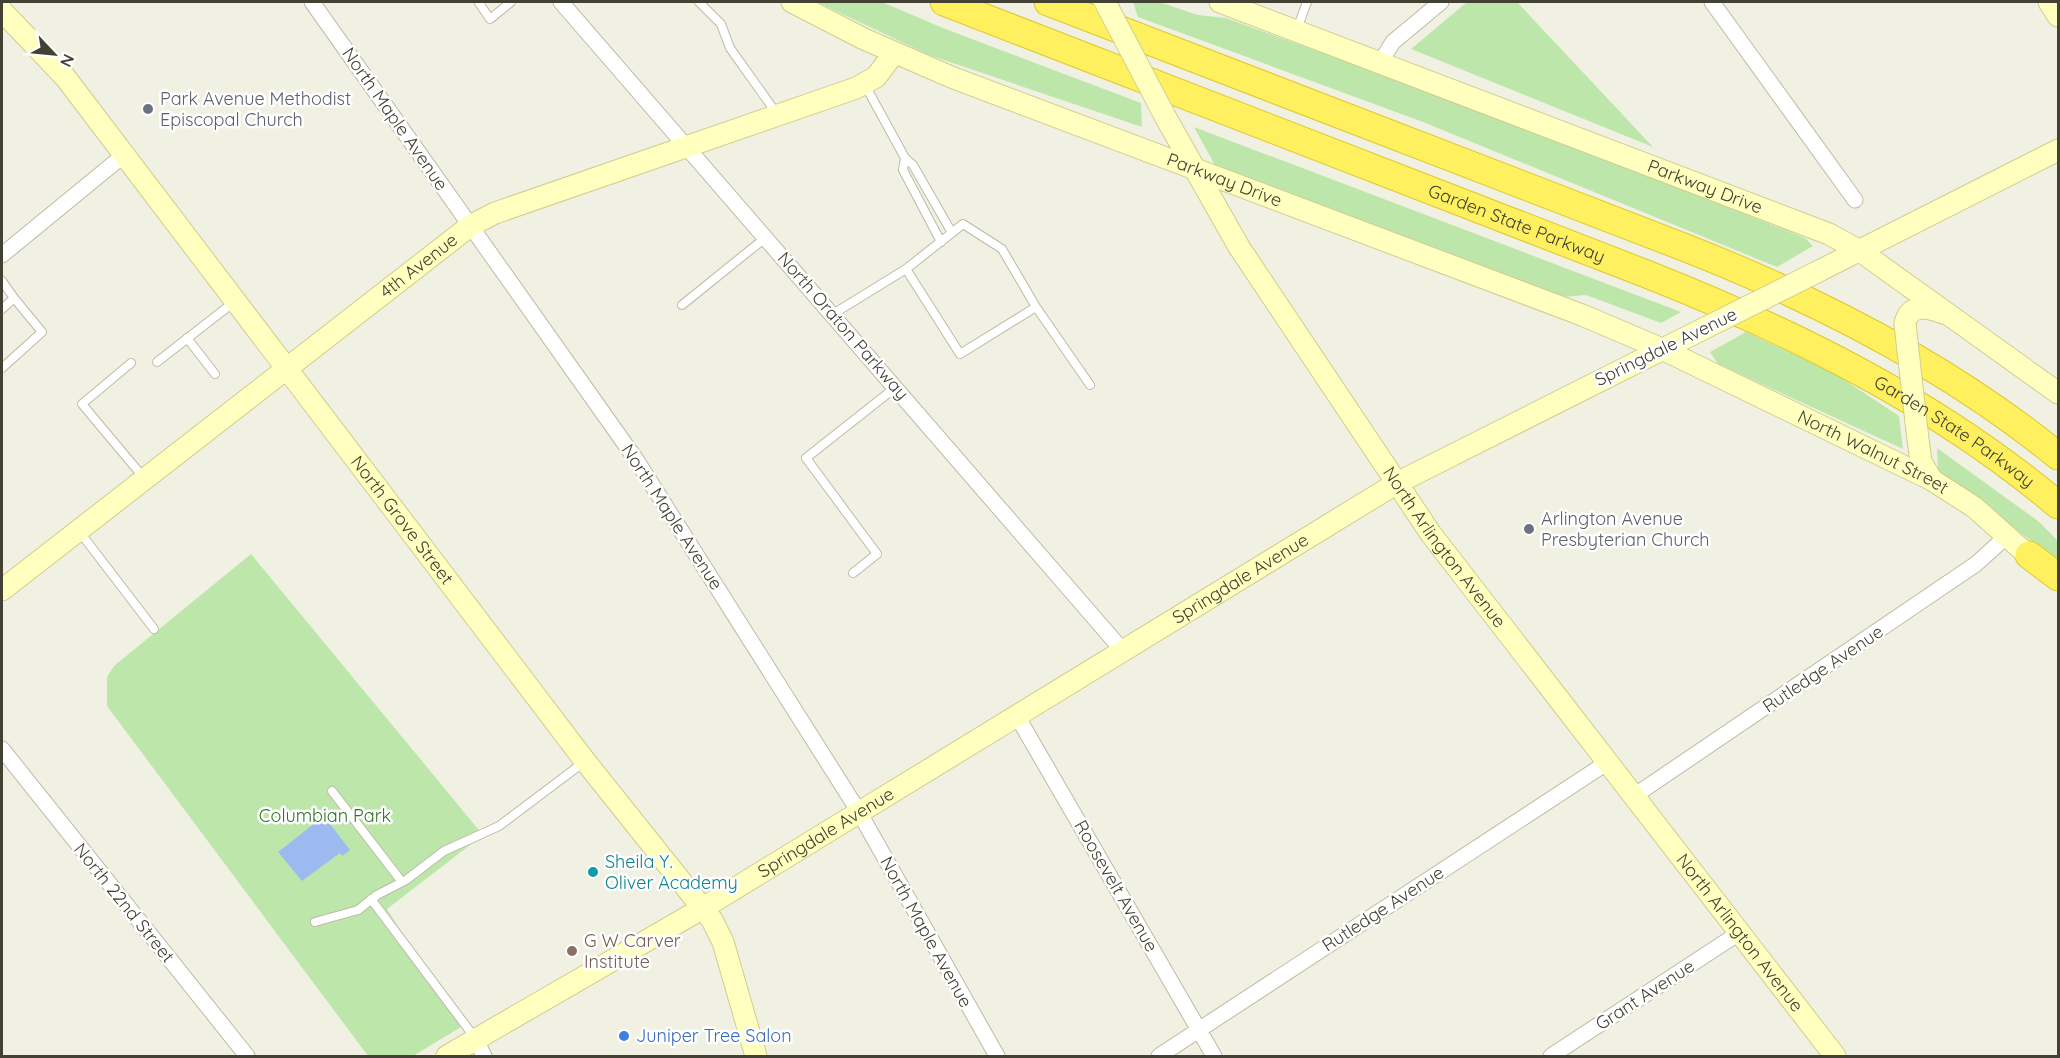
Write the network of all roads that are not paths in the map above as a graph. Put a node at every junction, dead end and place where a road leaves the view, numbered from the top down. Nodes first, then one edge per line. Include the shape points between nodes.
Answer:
1 (312, 2) edge
2 (481, 2) edge
3 (511, 2) edge
4 (561, 2) edge
5 (699, 2) edge
6 (792, 2) edge
7 (944, 2) edge
8 (1048, 2) edge
9 (1105, 2) edge
10 (1220, 2) edge
11 (1307, 2) edge
12 (1441, 2) edge
13 (1712, 2) edge
14 (2049, 2) edge
15 (2, 11) edge
16 (2058, 16) edge
17 (1296, 31) junction
18 (894, 53) junction
19 (1380, 63) junction
20 (864, 84) junction
21 (778, 115) junction
22 (689, 146) junction
23 (2058, 150) edge
24 (124, 155) junction
25 (904, 158) junction
26 (1193, 168) junction
27 (1855, 200) dead end
28 (470, 226) junction
29 (952, 233) junction
30 (766, 237) junction
31 (941, 242) junction
32 (1860, 251) junction
33 (2, 255) edge
34 (906, 269) junction
35 (2, 281) edge
36 (14, 298) junction
37 (234, 302) junction
38 (682, 305) dead end
39 (1036, 307) junction
40 (2, 309) edge
41 (833, 314) junction
42 (1956, 320) junction
43 (187, 338) junction
44 (1662, 350) junction
45 (157, 362) dead end
46 (131, 363) dead end
47 (2, 368) edge
48 (284, 368) junction
49 (215, 374) dead end
50 (1090, 385) dead end
51 (896, 387) junction
52 (2058, 393) edge
53 (2058, 456) edge
54 (144, 478) junction
55 (1932, 480) junction
56 (1397, 483) junction
57 (2058, 505) edge
58 (79, 530) junction
59 (2007, 536) junction
60 (2029, 555) junction
61 (853, 573) dead end
62 (2058, 577) edge
63 (2058, 588) edge
64 (2, 590) edge
65 (154, 629) dead end
66 (1123, 651) junction
67 (1017, 716) junction
68 (2, 749) edge
69 (585, 761) junction
70 (1608, 762) junction
71 (332, 791) dead end
72 (1634, 796) junction
73 (860, 812) junction
74 (402, 882) junction
75 (371, 899) junction
76 (703, 908) junction
77 (315, 922) dead end
78 (1739, 933) junction
79 (1199, 1030) junction
80 (480, 1048) edge
81 (247, 1056) edge
82 (447, 1056) edge
83 (756, 1056) edge
84 (997, 1056) edge
85 (1159, 1056) edge
86 (1214, 1056) edge
87 (1551, 1056) edge
88 (1835, 1056) edge

1 - 28 street, North Maple Avenue
2 - 3 lane via 490,19
4 - 22 street, North Oraton Parkway
5 - 21 lane via 721,24 730,48
6 - 18 street, Parkway Drive
7 - 57 highway, Garden State Parkway via 1666,282 1754,320 1858,370 1925,408
8 - 53 highway via 1768,282 1925,364 1984,401
9 - 26 street, North Arlington Avenue, bridge
10 - 17 street, Parkway Drive
11 - 17 lane
12 - 19 street via 1393,42
13 - 27 street
14 - 16 street
15 - 24 street, North Grove Street via 64,78
17 - 19 street, Parkway Drive
18 - 20 street, 4th Avenue via 882,70
18 - 26 street, Parkway Drive
19 - 32 street, Parkway Drive via 1796,220
20 - 21 street, 4th Avenue
20 - 25 lane
21 - 22 street, 4th Avenue
22 - 28 street, 4th Avenue via 495,213
22 - 30 street, North Oraton Parkway
23 - 32 street, Springdale Avenue
24 - 33 street
24 - 37 street, North Grove Street
25 - 29 lane via 913,165
25 - 31 lane via 903,170
26 - 44 street, Parkway Drive via 1582,315
26 - 56 street, North Arlington Avenue via 1239,247
28 - 48 street, 4th Avenue
28 - 73 street, North Maple Avenue via 637,460
29 - 31 lane
29 - 39 lane via 963,224 1002,249
30 - 38 lane
30 - 41 street, North Oraton Parkway
31 - 34 lane
32 - 42 street, Parkway Drive
32 - 44 street, Springdale Avenue, bridge
34 - 39 lane via 960,354
34 - 41 lane
35 - 36 lane
36 - 40 lane
36 - 47 lane via 42,332
37 - 43 lane
37 - 48 street, North Grove Street
39 - 50 lane
41 - 51 street, North Oraton Parkway
42 - 52 street, Parkway Drive
42 - 55 street, bridge via 1922,307 1912,311 1905,324 1921,462
43 - 45 lane
43 - 49 lane
44 - 55 street, North Walnut Street
44 - 56 street, Springdale Avenue
46 - 54 lane via 82,404
48 - 54 street, 4th Avenue
48 - 69 street, North Grove Street
51 - 61 lane via 806,458 877,554
51 - 66 street, North Oraton Parkway
54 - 58 street, 4th Avenue
55 - 59 street, North Walnut Street via 1974,507
56 - 66 street, Springdale Avenue
56 - 70 street, North Arlington Avenue via 1447,555
58 - 64 street, 4th Avenue
58 - 65 lane
59 - 60 street, North Walnut Street
59 - 72 street, Rutledge Avenue via 1976,564
60 - 62 highway
60 - 63 street, North Walnut Street
66 - 67 street, Springdale Avenue
67 - 73 street, Springdale Avenue
67 - 79 street, Roosevelt Avenue
68 - 81 street, North 22nd Street
69 - 74 lane via 499,826 444,851
69 - 76 street, North Grove Street
70 - 72 street, North Arlington Avenue
70 - 79 street, Rutledge Avenue
71 - 74 lane
72 - 78 street, North Arlington Avenue
73 - 76 street, Springdale Avenue
73 - 84 street, North Maple Avenue
74 - 75 lane
75 - 77 lane via 358,910
75 - 80 lane
76 - 80 street, Springdale Avenue
76 - 83 street, North Grove Street via 723,942
78 - 87 street, Grant Avenue
78 - 88 street, North Arlington Avenue
79 - 85 street, Rutledge Avenue
79 - 86 street, Roosevelt Avenue
80 - 82 street, Springdale Avenue

